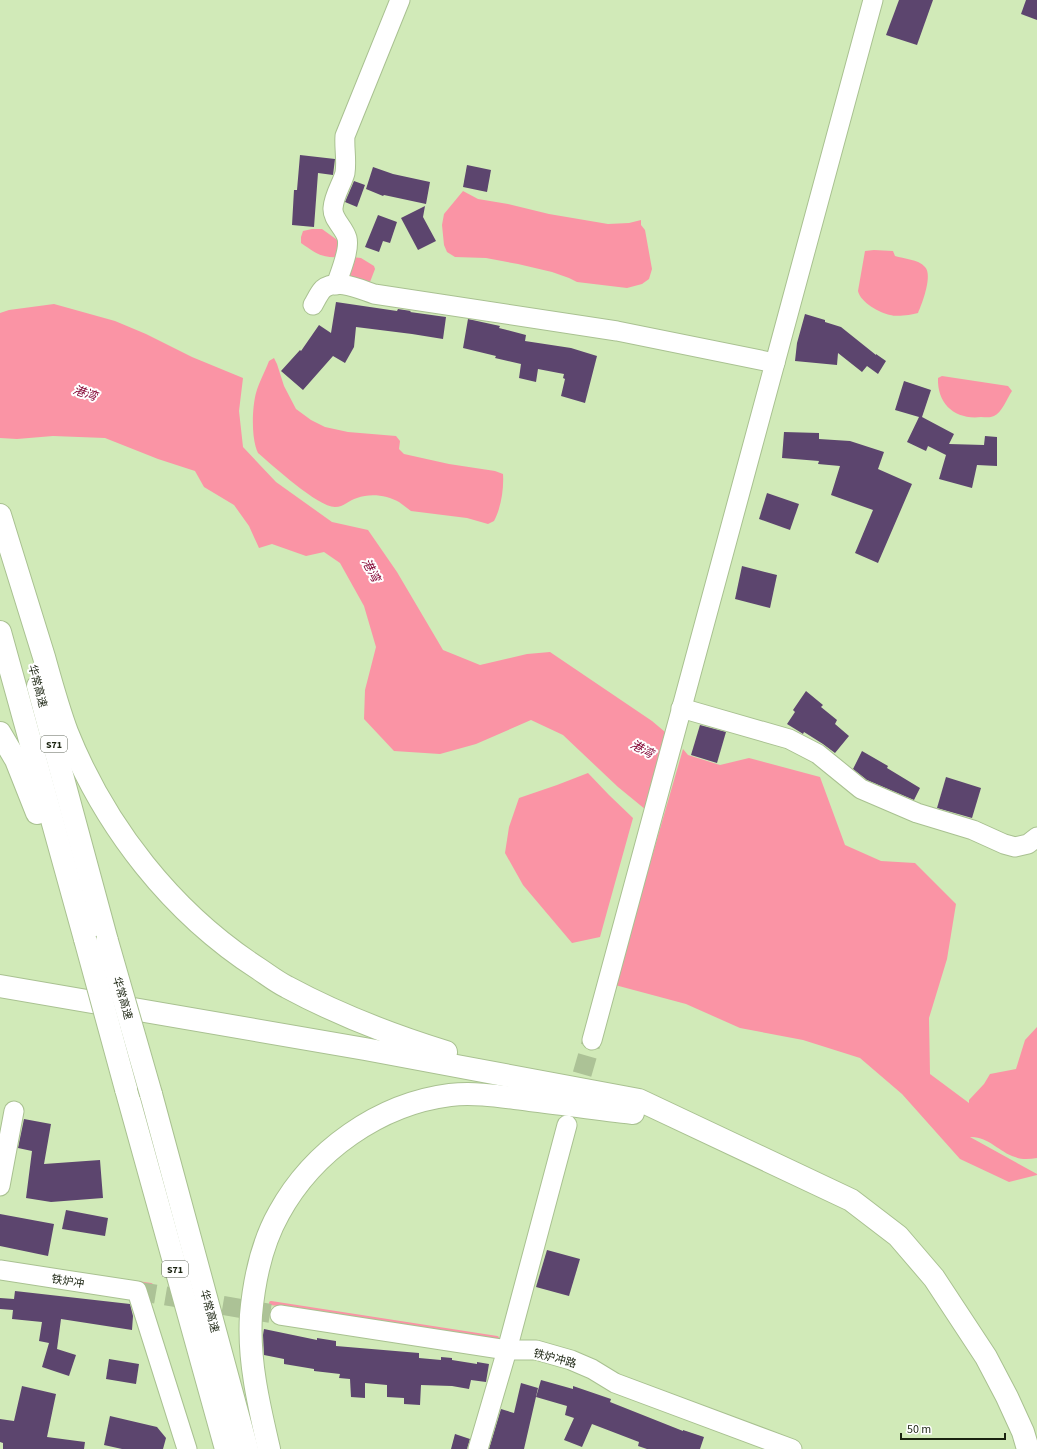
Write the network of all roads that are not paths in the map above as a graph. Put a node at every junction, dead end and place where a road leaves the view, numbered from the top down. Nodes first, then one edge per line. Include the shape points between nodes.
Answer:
1 (400, 0) edge
2 (873, 0) edge
3 (336, 285) junction
4 (313, 305) dead end
5 (774, 363) junction
6 (0, 515) edge
7 (0, 547) edge
8 (0, 632) edge
9 (681, 708) junction
10 (0, 733) edge
11 (1037, 837) edge
12 (79, 938) junction
13 (0, 986) edge
14 (0, 998) edge
15 (592, 1040) tunnel mouth
16 (636, 1106) junction
17 (14, 1111) dead end
18 (567, 1125) dead end
19 (0, 1186) edge
20 (0, 1270) edge
21 (280, 1315) tunnel mouth
22 (507, 1350) junction
23 (187, 1449) edge
24 (226, 1449) edge
25 (247, 1449) edge
26 (269, 1449) edge
27 (478, 1449) edge
28 (792, 1449) edge
29 (1019, 1449) edge
30 (1028, 1449) edge

1 - 3 street via 345,136 345,173 333,209 347,237 348,246
2 - 5 street
3 - 4 street via 330,285 322,290
3 - 5 street via 346,285 382,295 617,331
5 - 9 street
6 - 16 highway via 67,731 84,771 131,848 162,886 196,921 238,956 285,987 345,1016 445,1052
7 - 25 highway, 华常高速 / S71, bridge
8 - 12 highway, 华常高速 / S71
9 - 11 street via 789,739 818,754 861,789 917,813 973,830 1015,847 1028,844
9 - 15 street
10 - 12 highway via 16,760 35,807
12 - 24 highway, 华常高速 / S71 via 140,1170 177,1274
13 - 16 highway via 364,1048
14 - 16 highway via 512,1087
16 - 26 highway via 482,1094 450,1095 416,1102 379,1116 349,1134 321,1157 296,1186 278,1214 265,1246 256,1280 251,1316 252,1352 257,1398
16 - 29 highway via 845,1210 889,1245 925,1285 979,1362 999,1400
16 - 30 highway via 851,1200 898,1236 934,1278 986,1357 1023,1432
17 - 19 street
18 - 22 street
20 - 23 street, 铁炉冲 via 137,1291
21 - 22 street, 铁炉冲路
22 - 27 street
22 - 28 street, 铁炉冲路 via 536,1350 571,1360 616,1383

